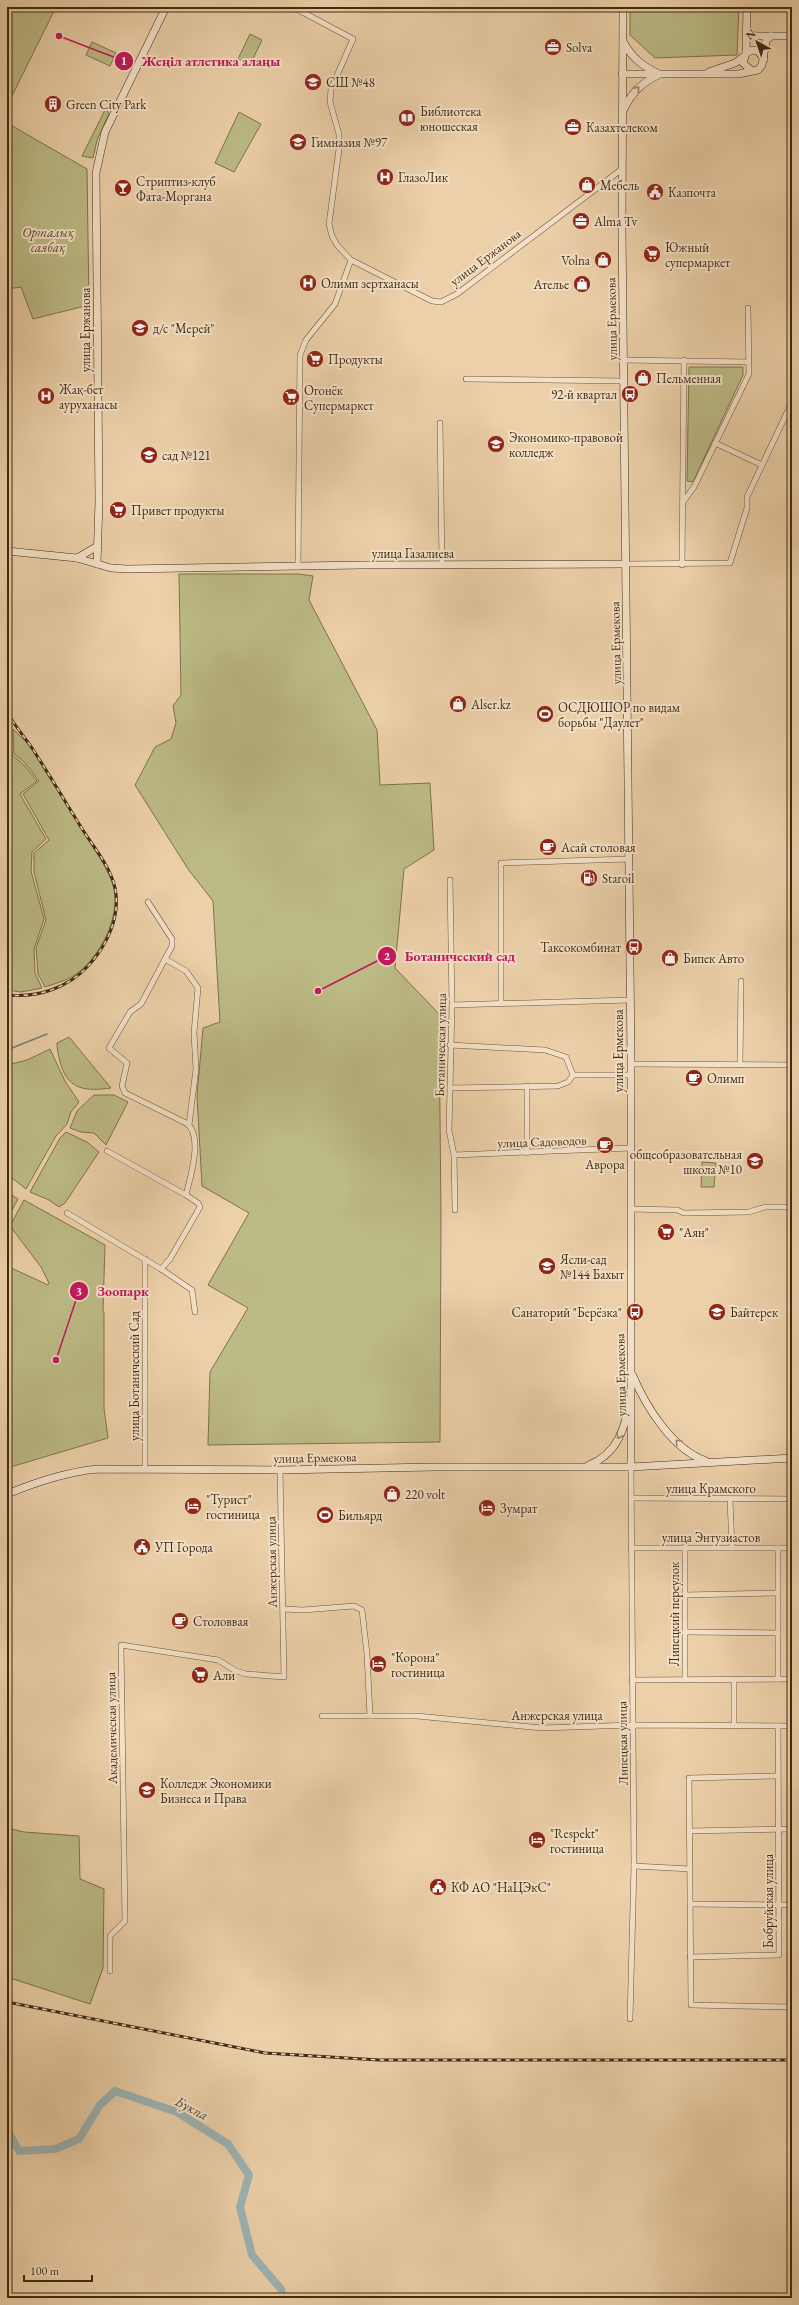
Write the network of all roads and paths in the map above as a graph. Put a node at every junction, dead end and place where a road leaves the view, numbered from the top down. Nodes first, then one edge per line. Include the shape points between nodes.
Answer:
1 (166, 7) edge
2 (293, 7) edge
3 (623, 7) edge
4 (747, 7) edge
5 (746, 30) junction
6 (770, 36) junction
7 (792, 36) edge
8 (624, 43) junction
9 (744, 55) junction
10 (764, 59) junction
11 (752, 70) junction
12 (622, 74) junction
13 (659, 74) junction
14 (703, 74) junction
15 (623, 111) junction
16 (622, 169) junction
17 (351, 260) junction
18 (748, 308) dead end
19 (624, 360) junction
20 (684, 360) junction
21 (748, 362) junction
22 (466, 379) dead end
23 (624, 381) junction
24 (792, 402) edge
25 (440, 423) dead end
26 (715, 443) junction
27 (762, 465) junction
28 (683, 502) junction
29 (98, 546) junction
30 (7, 551) edge
31 (77, 558) junction
32 (97, 564) junction
33 (626, 564) junction
34 (442, 565) junction
35 (682, 565) junction
36 (298, 567) junction
37 (629, 859) junction
38 (450, 880) dead end
39 (148, 902) dead end
40 (165, 959) junction
41 (741, 981) dead end
42 (630, 1000) junction
43 (501, 1004) junction
44 (452, 1005) junction
45 (450, 1045) junction
46 (631, 1064) junction
47 (740, 1065) junction
48 (792, 1065) edge
49 (631, 1075) junction
50 (573, 1076) junction
51 (527, 1086) junction
52 (450, 1088) junction
53 (189, 1125) junction
54 (631, 1148) junction
55 (107, 1151) dead end
56 (527, 1153) junction
57 (454, 1155) junction
58 (186, 1195) junction
59 (792, 1207) edge
60 (631, 1209) junction
61 (455, 1210) dead end
62 (67, 1213) dead end
63 (145, 1259) junction
64 (162, 1269) junction
65 (195, 1312) dead end
66 (631, 1371) junction
67 (792, 1458) edge
68 (710, 1462) junction
69 (585, 1467) junction
70 (632, 1467) junction
71 (144, 1469) junction
72 (280, 1470) junction
73 (7, 1494) edge
74 (631, 1498) junction
75 (730, 1499) junction
76 (792, 1499) edge
77 (631, 1548) junction
78 (685, 1548) junction
79 (732, 1548) junction
80 (778, 1548) junction
81 (792, 1548) edge
82 (778, 1593) junction
83 (685, 1595) junction
84 (283, 1610) junction
85 (685, 1632) junction
86 (778, 1633) junction
87 (284, 1677) joint
88 (792, 1678) edge
89 (734, 1679) junction
90 (778, 1679) junction
91 (632, 1680) junction
92 (684, 1680) junction
93 (322, 1716) dead end
94 (370, 1716) junction
95 (633, 1725) junction
96 (734, 1726) junction
97 (778, 1726) junction
98 (792, 1726) edge
99 (778, 1776) junction
100 (792, 1829) edge
101 (778, 1830) junction
102 (690, 1831) junction
103 (634, 1866) junction
104 (690, 1869) junction
105 (690, 1904) junction
106 (778, 1905) junction
107 (792, 1905) edge
108 (690, 1957) junction
109 (110, 1972) dead end
110 (792, 2007) edge
111 (630, 2019) dead end

1 - 29 main road, улица Ержанова via 101,144 95,187 100,501
2 - 17 street, улица Ержанова via 353,39 331,88 330,102 339,134 340,149 329,224 337,245
3 - 8 main road, улица Ермекова
4 - 5 main road
5 - 6 main road via 755,36
5 - 9 main road
6 - 7 main road
6 - 10 main road via 766,41
8 - 12 main road, улица Ермекова
8 - 13 main road via 630,54 645,67
9 - 10 main road via 752,50 758,51
9 - 11 main road via 744,66
9 - 14 main road via 735,63
10 - 11 main road via 760,68
11 - 14 main road via 738,74
12 - 13 main road
12 - 15 main road, улица Ермекова
13 - 14 main road
15 -> 13 main road via 629,97 643,82
15 - 16 main road, улица Ермекова
16 - 17 street, улица Ержанова via 448,300 432,300
16 - 19 main road, улица Ермекова
17 - 36 street via 334,304 306,340 300,355
18 - 21 street
19 - 20 street
19 - 23 main road, улица Ермекова
20 - 21 street
20 - 28 street
21 - 26 street via 749,374
22 - 23 street
23 - 33 main road, улица Ермекова
24 - 27 street
25 - 34 street
26 - 27 street
26 - 28 street via 694,487
27 - 35 street, улица Газалиева via 747,498 747,508 730,563
28 - 35 street
29 - 31 main road
29 - 32 main road, улица Ержанова
30 - 31 main road, улица Газалиева
31 - 32 main road, улица Газалиева
32 - 36 main road, улица Газалиева via 127,569
33 - 34 main road, улица Газалиева
33 - 35 street, улица Газалиева
33 - 37 main road, улица Ермекова
34 - 36 main road, улица Газалиева
37 - 42 main road, улица Ермекова
37 - 43 street via 501,863
38 - 44 street, Ботаническая улица
39 - 40 street via 172,939 172,946
40 - 53 street via 186,971 198,988 194,1033 196,1069
40 - 53 street via 141,1004 130,1012 109,1048 127,1063 122,1086 125,1093
41 - 47 street
42 - 43 street
42 - 46 main road, улица Ермекова
43 - 44 street
44 - 45 street, Ботаническая улица
45 - 50 street via 545,1050 566,1057
45 - 52 street, Ботаническая улица
46 - 47 street
46 - 49 main road, улица Ермекова
47 - 48 street
49 - 50 street
49 - 54 main road, улица Ермекова
50 - 51 street via 568,1082 558,1086
51 - 52 street
51 - 56 street
52 - 57 street, Ботаническая улица via 449,1130
53 - 58 street via 194,1135 194,1154
54 - 56 street, улица Садоводов
54 - 60 main road, улица Ермекова
55 - 58 street
56 - 57 street, улица Садоводов
57 - 61 street, Ботаническая улица
58 - 64 street via 200,1207
59 - 60 street via 765,1207 749,1212 684,1214 677,1210
60 - 66 main road, улица Ермекова
62 - 63 street
63 - 64 street
63 - 71 street, улица Ботанический Сад
64 - 65 street via 192,1290
68 -> 66 main road via 697,1458 674,1439 647,1405
66 -> 69 main road via 624,1427 612,1450 602,1459
66 - 70 main road, улица Ермекова
67 - 68 main road
68 - 70 main road
69 - 70 main road, улица Ермекова
69 - 72 main road, улица Ермекова
70 - 74 street, Липецкая улица
71 - 72 main road, улица Ермекова
71 - 73 main road, улица Ермекова via 77,1471
72 - 84 street, Анжерская улица
74 - 75 street, улица Крамского
74 - 77 street, Липецкая улица
75 - 76 street, улица Крамского
75 - 79 street
77 - 78 street, улица Энтузиастов
77 - 91 street, Липецкая улица
78 - 79 street, улица Энтузиастов
78 - 83 street, Липецкий переулок
79 - 80 street, улица Энтузиастов
80 - 81 street, улица Энтузиастов
80 - 82 street
82 - 83 street
82 - 86 street
83 - 85 street, Липецкий переулок
84 - 87 street, Анжерская улица
84 - 94 street via 354,1606 362,1610
85 - 86 street
85 - 92 street, Липецкий переулок
86 - 90 street
87 - 109 street, Академическая улица via 246,1674 218,1660 121,1645 125,1921 110,1936
88 - 90 street
89 - 90 street
89 - 92 street
89 - 96 street
91 - 92 street
91 - 95 street, Липецкая улица
93 - 94 street, Анжерская улица
94 - 95 street, Анжерская улица via 417,1716 529,1727
95 - 96 street, Анжерская улица
95 - 103 street, Липецкая улица
96 - 97 street, Анжерская улица
97 - 98 street, Анжерская улица
97 - 99 street, Бобруйская улица
99 - 101 street, Бобруйская улица
99 - 102 street via 689,1778
100 - 101 street
101 - 102 street
101 - 106 street, Бобруйская улица
102 - 104 street
103 - 104 street
103 - 111 street, Липецкая улица
104 - 105 street
105 - 106 street
105 - 108 street
106 - 107 street
106 - 108 street, Бобруйская улица via 778,1956
108 - 110 street via 691,2005

